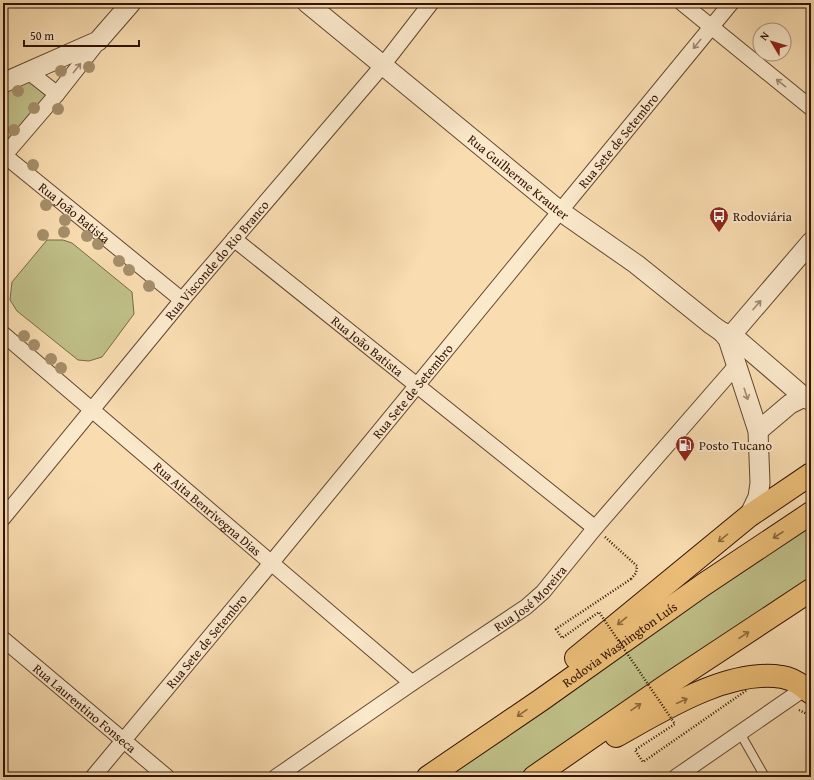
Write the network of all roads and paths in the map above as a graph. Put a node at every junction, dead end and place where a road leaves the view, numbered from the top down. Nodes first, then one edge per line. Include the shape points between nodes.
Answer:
1 (131, 3) edge
2 (308, 3) edge
3 (431, 3) edge
4 (682, 3) edge
5 (730, 3) edge
6 (711, 27) junction
7 (98, 42) junction
8 (383, 65) junction
9 (29, 72) junction
10 (3, 83) edge
11 (57, 94) junction
12 (811, 108) edge
13 (4, 156) edge
14 (560, 211) junction
15 (234, 239) junction
16 (811, 242) edge
17 (182, 300) junction
18 (3, 334) edge
19 (730, 336) junction
20 (736, 366) junction
21 (416, 386) junction
22 (807, 399) edge
23 (92, 409) junction
24 (758, 431) junction
25 (811, 474) edge
26 (811, 514) edge
27 (750, 516) junction
28 (3, 518) edge
29 (595, 528) junction
30 (272, 562) junction
31 (811, 590) edge
32 (3, 639) edge
33 (412, 683) junction
34 (747, 690) dead end
35 (808, 691) edge
36 (541, 700) junction
37 (740, 733) junction
38 (123, 741) junction
39 (93, 777) edge
40 (167, 777) edge
41 (276, 777) edge
42 (428, 777) edge
43 (534, 777) edge
44 (555, 777) edge
45 (676, 777) edge
46 (765, 777) edge

1 - 7 street
2 - 8 street, Rua Guilherme Krauter
3 - 8 street, Rua Visconde do Rio Branco
4 - 6 street
5 - 6 street, Rua Sete de Setembro
12 -> 6 street
6 -> 14 street, Rua Sete de Setembro
7 - 9 street
11 -> 7 street
8 - 14 street, Rua Guilherme Krauter
8 - 15 street, Rua Visconde do Rio Branco
9 - 10 street
9 - 11 street
11 - 13 street
13 - 17 street, Rua João Batista
14 - 19 street, Rua Guilherme Krauter via 636,264
14 - 21 street, Rua Sete de Setembro
15 - 17 street, Rua Visconde do Rio Branco
15 - 21 street, Rua João Batista
19 -> 16 street
17 - 23 street, Rua Visconde do Rio Branco
18 - 23 street, Rua Aita Benrivegna Dias
19 - 20 street
19 - 22 street, Rua Guilherme Krauter
20 -> 24 street
20 - 29 street, Rua José Moreira
21 - 29 street, Rua João Batista
21 - 30 street, Rua Sete de Setembro
22 - 24 street via 790,404
23 - 28 street, Rua Visconde do Rio Branco
23 - 30 street, Rua Aita Benrivegna Dias
24 - 27 street via 760,483 758,497
25 - 27 highway
26 -> 36 highway, Rodovia Washington Luís via 704,584
27 -> 36 highway via 570,664
29 - 33 street, Rua José Moreira via 543,592 526,607
29 - 34 path, bridge via 637,566 636,574 556,629 562,638 599,612 675,724 635,750 643,762
30 - 33 street, Rua Aita Benrivegna Dias
30 - 38 street, Rua Sete de Setembro
43 -> 31 highway
32 - 38 street, Rua Laurentino Fonseca
33 - 41 street, Rua José Moreira
35 - 37 street
44 -> 35 highway via 634,726 729,681 750,676 784,677
36 -> 42 highway, Rodovia Washington Luís
37 - 45 street
37 - 46 lane
38 - 39 street, Rua Sete de Setembro
38 - 40 street, Rua Laurentino Fonseca

